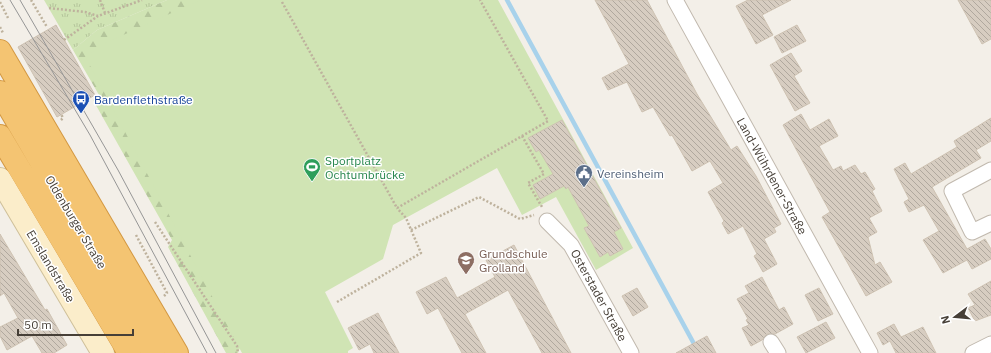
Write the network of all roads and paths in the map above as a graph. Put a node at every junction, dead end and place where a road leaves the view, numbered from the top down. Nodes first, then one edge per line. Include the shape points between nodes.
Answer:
1 (31, 0) edge
2 (100, 0) edge
3 (142, 0) edge
4 (480, 0) edge
5 (675, 0) edge
6 (0, 2) edge
7 (282, 2) dead end
8 (49, 8) dead end
9 (105, 13) junction
10 (98, 16) junction
11 (8, 18) dead end
12 (47, 27) dead end
13 (64, 40) dead end
14 (0, 51) edge
15 (0, 92) edge
16 (0, 136) edge
17 (522, 136) junction
18 (991, 170) edge
19 (0, 179) edge
20 (397, 208) junction
21 (547, 221) junction
22 (155, 222) dead end
23 (991, 223) edge
24 (411, 230) junction
25 (136, 234) dead end
26 (160, 301) dead end
27 (337, 302) dead end
28 (991, 344) edge
29 (103, 353) edge
30 (129, 353) edge
31 (153, 353) edge
32 (177, 353) edge
33 (238, 353) edge
34 (631, 353) edge
35 (870, 353) edge
36 (973, 353) edge

1 - 12 path
2 - 9 path
3 - 9 path
4 - 17 path via 548,121
5 - 35 street, Land-Wührdener-Straße
6 - 11 path
7 - 20 path
8 - 10 path
9 - 10 path
10 - 13 path
14 - 32 highway
15 - 31 highway, Oldenburger Straße
16 - 30 highway, Oldenburger Straße
17 - 20 path
17 - 21 path via 544,174 528,183 540,202
18 - 23 street via 952,191 972,232
19 - 29 street, Emslandstraße
20 - 24 path via 406,218
21 - 24 path via 533,214 520,219 479,197
21 - 34 street, Osterstader Straße via 571,245
22 - 33 path via 237,346
24 - 27 path via 421,253
25 - 26 path via 167,293
28 - 36 street

